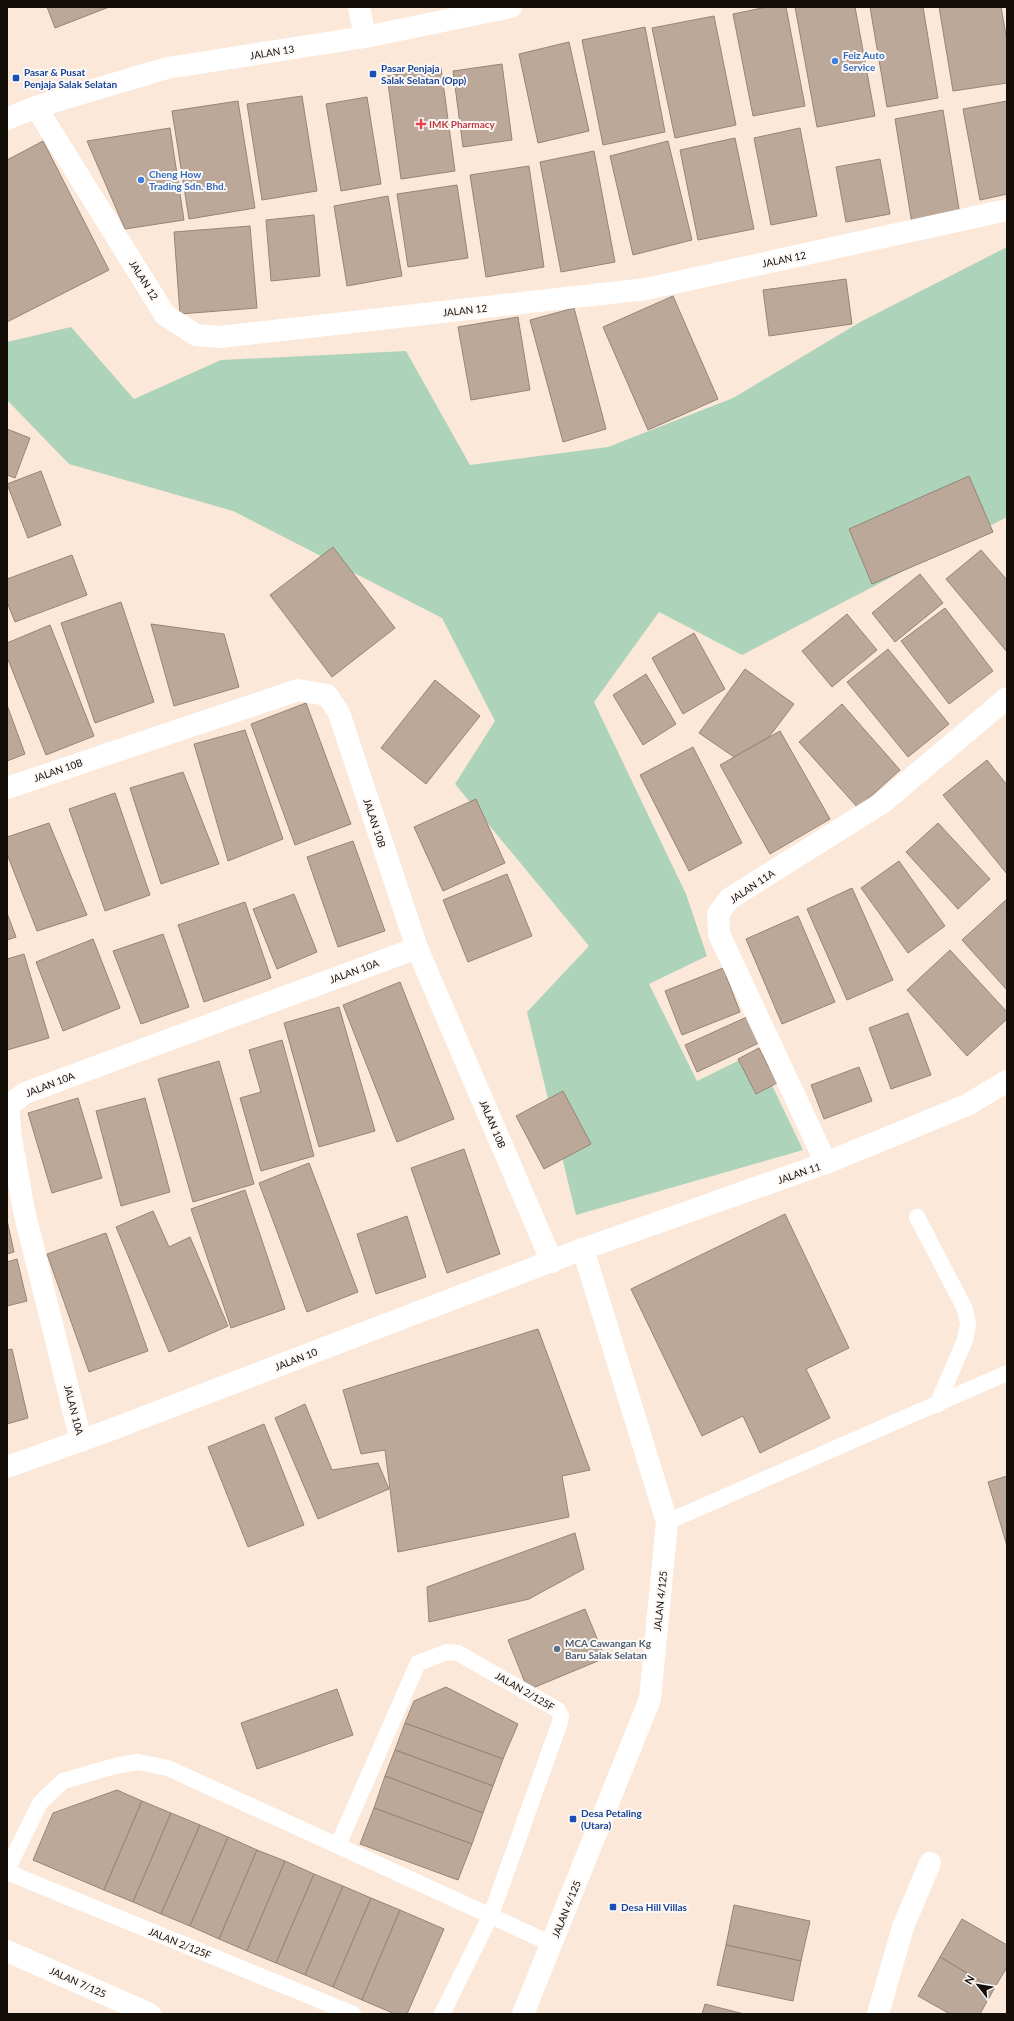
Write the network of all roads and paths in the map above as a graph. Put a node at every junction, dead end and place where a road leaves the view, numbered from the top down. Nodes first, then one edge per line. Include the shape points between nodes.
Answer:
1 (359, 7) edge
2 (511, 7) edge
3 (366, 37) junction
4 (36, 107) junction
5 (7, 119) edge
6 (1007, 210) edge
7 (1007, 698) edge
8 (7, 788) edge
9 (417, 948) junction
10 (1007, 1080) edge
11 (826, 1163) junction
12 (916, 1217) dead end
13 (583, 1249) junction
14 (552, 1262) junction
15 (1007, 1373) edge
16 (937, 1405) junction
17 (81, 1441) junction
18 (7, 1467) edge
19 (667, 1522) junction
20 (338, 1845) junction
21 (930, 1863) dead end
22 (7, 1871) edge
23 (491, 1915) junction
24 (552, 1944) junction
25 (7, 1951) edge
26 (150, 2014) edge
27 (353, 2014) edge
28 (442, 2014) edge
29 (523, 2014) edge
30 (878, 2014) edge

1 - 3 street
2 - 3 street, JALAN 13
3 - 4 street, JALAN 13 via 168,68
4 - 5 street, JALAN 13
4 - 6 street, JALAN 12 via 166,315 196,335 220,337 646,289
7 - 11 street, JALAN 11A via 882,803 729,899 718,914 719,934
8 - 9 street, JALAN 10B via 298,690 326,695 339,713
9 - 14 street, JALAN 10B
9 - 17 street, JALAN 10A via 25,1093 8,1106 24,1211
10 - 11 street, JALAN 11 via 967,1105
11 - 13 street, JALAN 11
12 - 16 lane via 965,1309 968,1324
13 - 14 street, JALAN 10
13 - 19 street, JALAN 4/125
14 - 17 street, JALAN 10
15 - 16 lane
16 - 19 lane
17 - 18 street, JALAN 10
19 - 24 street, JALAN 4/125 via 650,1699
20 - 22 lane via 168,1768 138,1762 63,1781 40,1803
20 - 23 lane
20 - 23 lane, JALAN 2/125F via 414,1668 423,1661 447,1652 458,1653 554,1706 561,1716
21 - 30 street via 903,1927
22 - 27 lane, JALAN 2/125F
23 - 24 lane
23 - 28 lane, JALAN 2/125F
24 - 29 street, JALAN 4/125
25 - 26 street, JALAN 7/125

